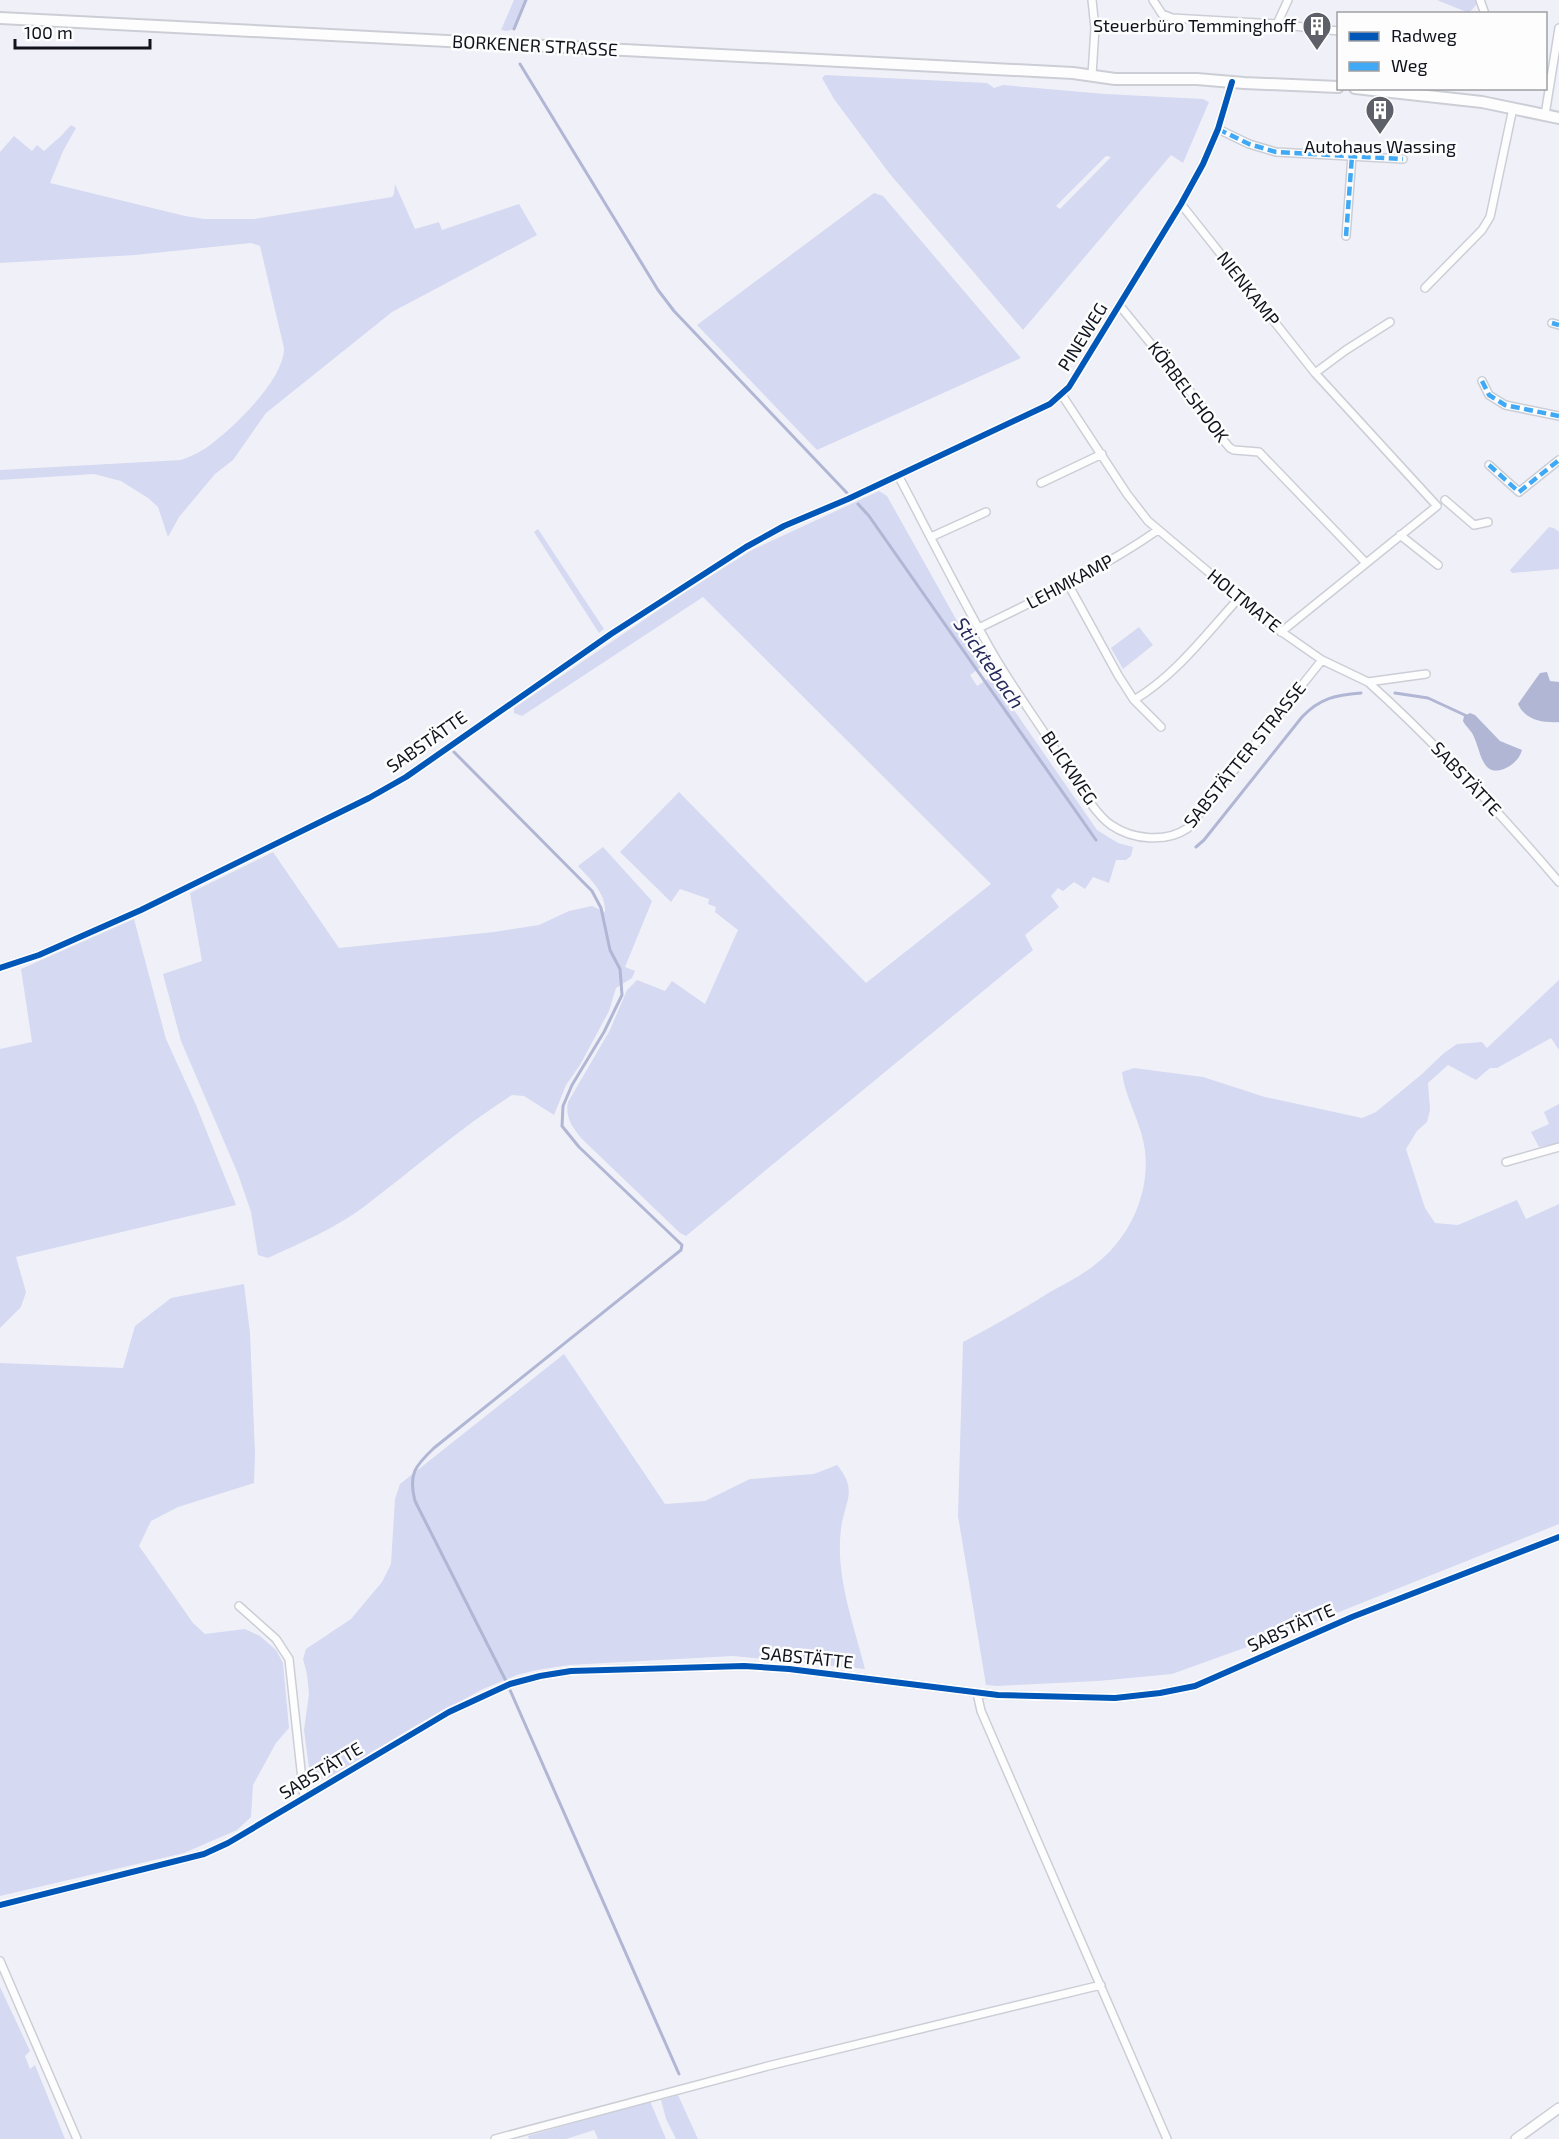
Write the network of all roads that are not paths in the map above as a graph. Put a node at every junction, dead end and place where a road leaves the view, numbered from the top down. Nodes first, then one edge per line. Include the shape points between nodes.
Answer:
1 (1092, 0) edge
2 (1153, 0) edge
3 (1288, 0) edge
4 (0, 18) edge
5 (1277, 24) junction
6 (1559, 28) edge
7 (1337, 31) edge
8 (1092, 75) junction
9 (1232, 82) junction
10 (1337, 87) edge
11 (1374, 90) edge
12 (1513, 108) junction
13 (1545, 115) junction
14 (1559, 118) edge
15 (1218, 129) junction
16 (1352, 156) junction
17 (1402, 159) dead end
18 (1181, 204) junction
19 (1346, 236) dead end
20 (1425, 288) dead end
21 (1120, 306) junction
22 (1390, 322) dead end
23 (1315, 374) junction
24 (1482, 381) dead end
25 (1062, 395) junction
26 (1559, 416) edge
27 (1102, 454) junction
28 (1559, 460) edge
29 (1489, 465) dead end
30 (898, 475) junction
31 (1041, 483) dead end
32 (848, 499) joint
33 (1437, 506) junction
34 (986, 512) dead end
35 (1488, 522) dead end
36 (1158, 530) junction
37 (1400, 535) junction
38 (931, 537) junction
39 (1366, 563) junction
40 (1438, 565) dead end
41 (1068, 585) junction
42 (1239, 598) junction
43 (979, 628) junction
44 (1281, 632) junction
45 (1322, 660) junction
46 (1426, 674) dead end
47 (1368, 682) junction
48 (1134, 700) junction
49 (1161, 727) dead end
50 (1161, 838) joint
51 (1559, 882) edge
52 (0, 968) edge
53 (1559, 1147) edge
54 (1506, 1162) dead end
55 (1559, 1537) edge
56 (239, 1606) dead end
57 (977, 1694) junction
58 (304, 1798) junction
59 (0, 1905) edge
60 (0, 1961) edge
61 (1101, 1985) junction
62 (1559, 2108) edge
63 (77, 2139) edge
64 (495, 2139) edge
65 (1167, 2139) edge
66 (1516, 2139) edge

1 - 8 street
2 - 5 street via 1162,14 1172,18
3 - 5 street
4 - 8 main road, BORKENER STRASSE
5 - 7 street
6 - 13 street
8 - 9 main road, BORKENER STRASSE
9 - 10 main road, BORKENER STRASSE
9 - 15 street, PINEWEG
11 - 12 main road
12 - 13 main road
12 - 20 street via 1490,217
13 - 14 main road
15 - 16 street via 1263,149
15 - 18 street, PINEWEG
16 - 17 street
16 - 19 street
18 - 21 street, PINEWEG
18 - 23 street, NIENKAMP
21 - 25 street, PINEWEG
21 - 39 street, KÖRBELSHOOK via 1206,411 1230,448 1259,452
22 - 23 street
23 - 33 street, NIENKAMP
24 - 26 street via 1489,395 1505,405
25 - 27 street, HOLTMATE
25 - 30 street, PINEWEG
27 - 31 street
27 - 36 street, HOLTMATE via 1131,500
28 - 29 street via 1519,492
30 - 32 street, PINEWEG
30 - 38 street, BLICKWEG
32 - 52 street, SABSTÄTTE via 784,526 711,568 386,788 141,910
33 - 35 street via 1448,498 1474,525
33 - 37 street
34 - 38 street
36 - 41 street, LEHMKAMP
36 - 42 street, HOLTMATE
37 - 39 street
37 - 40 street
38 - 43 street, BLICKWEG
39 - 44 street
41 - 43 street, LEHMKAMP
41 - 48 street
42 - 44 street, HOLTMATE
42 - 48 street via 1167,676
43 - 50 street, BLICKWEG via 1101,815 1109,824 1135,836
44 - 45 street, HOLTMATE
45 - 47 street, HOLTMATE
45 - 50 street, SABSTÄTTER STRASSE via 1188,828
46 - 47 street
47 - 51 street, SABSTÄTTE via 1474,786
48 - 49 street
53 - 54 street
55 - 57 street, SABSTÄTTE via 1352,1617 1195,1686 1115,1698
56 - 58 street, SABSTÄTTE via 276,1640 290,1659
57 - 58 street, SABSTÄTTE via 744,1666 571,1671 510,1684 482,1695
57 - 61 street
58 - 59 street, SABSTÄTTE via 204,1854
60 - 63 street
61 - 64 street via 768,2066
61 - 65 street
62 - 66 street

